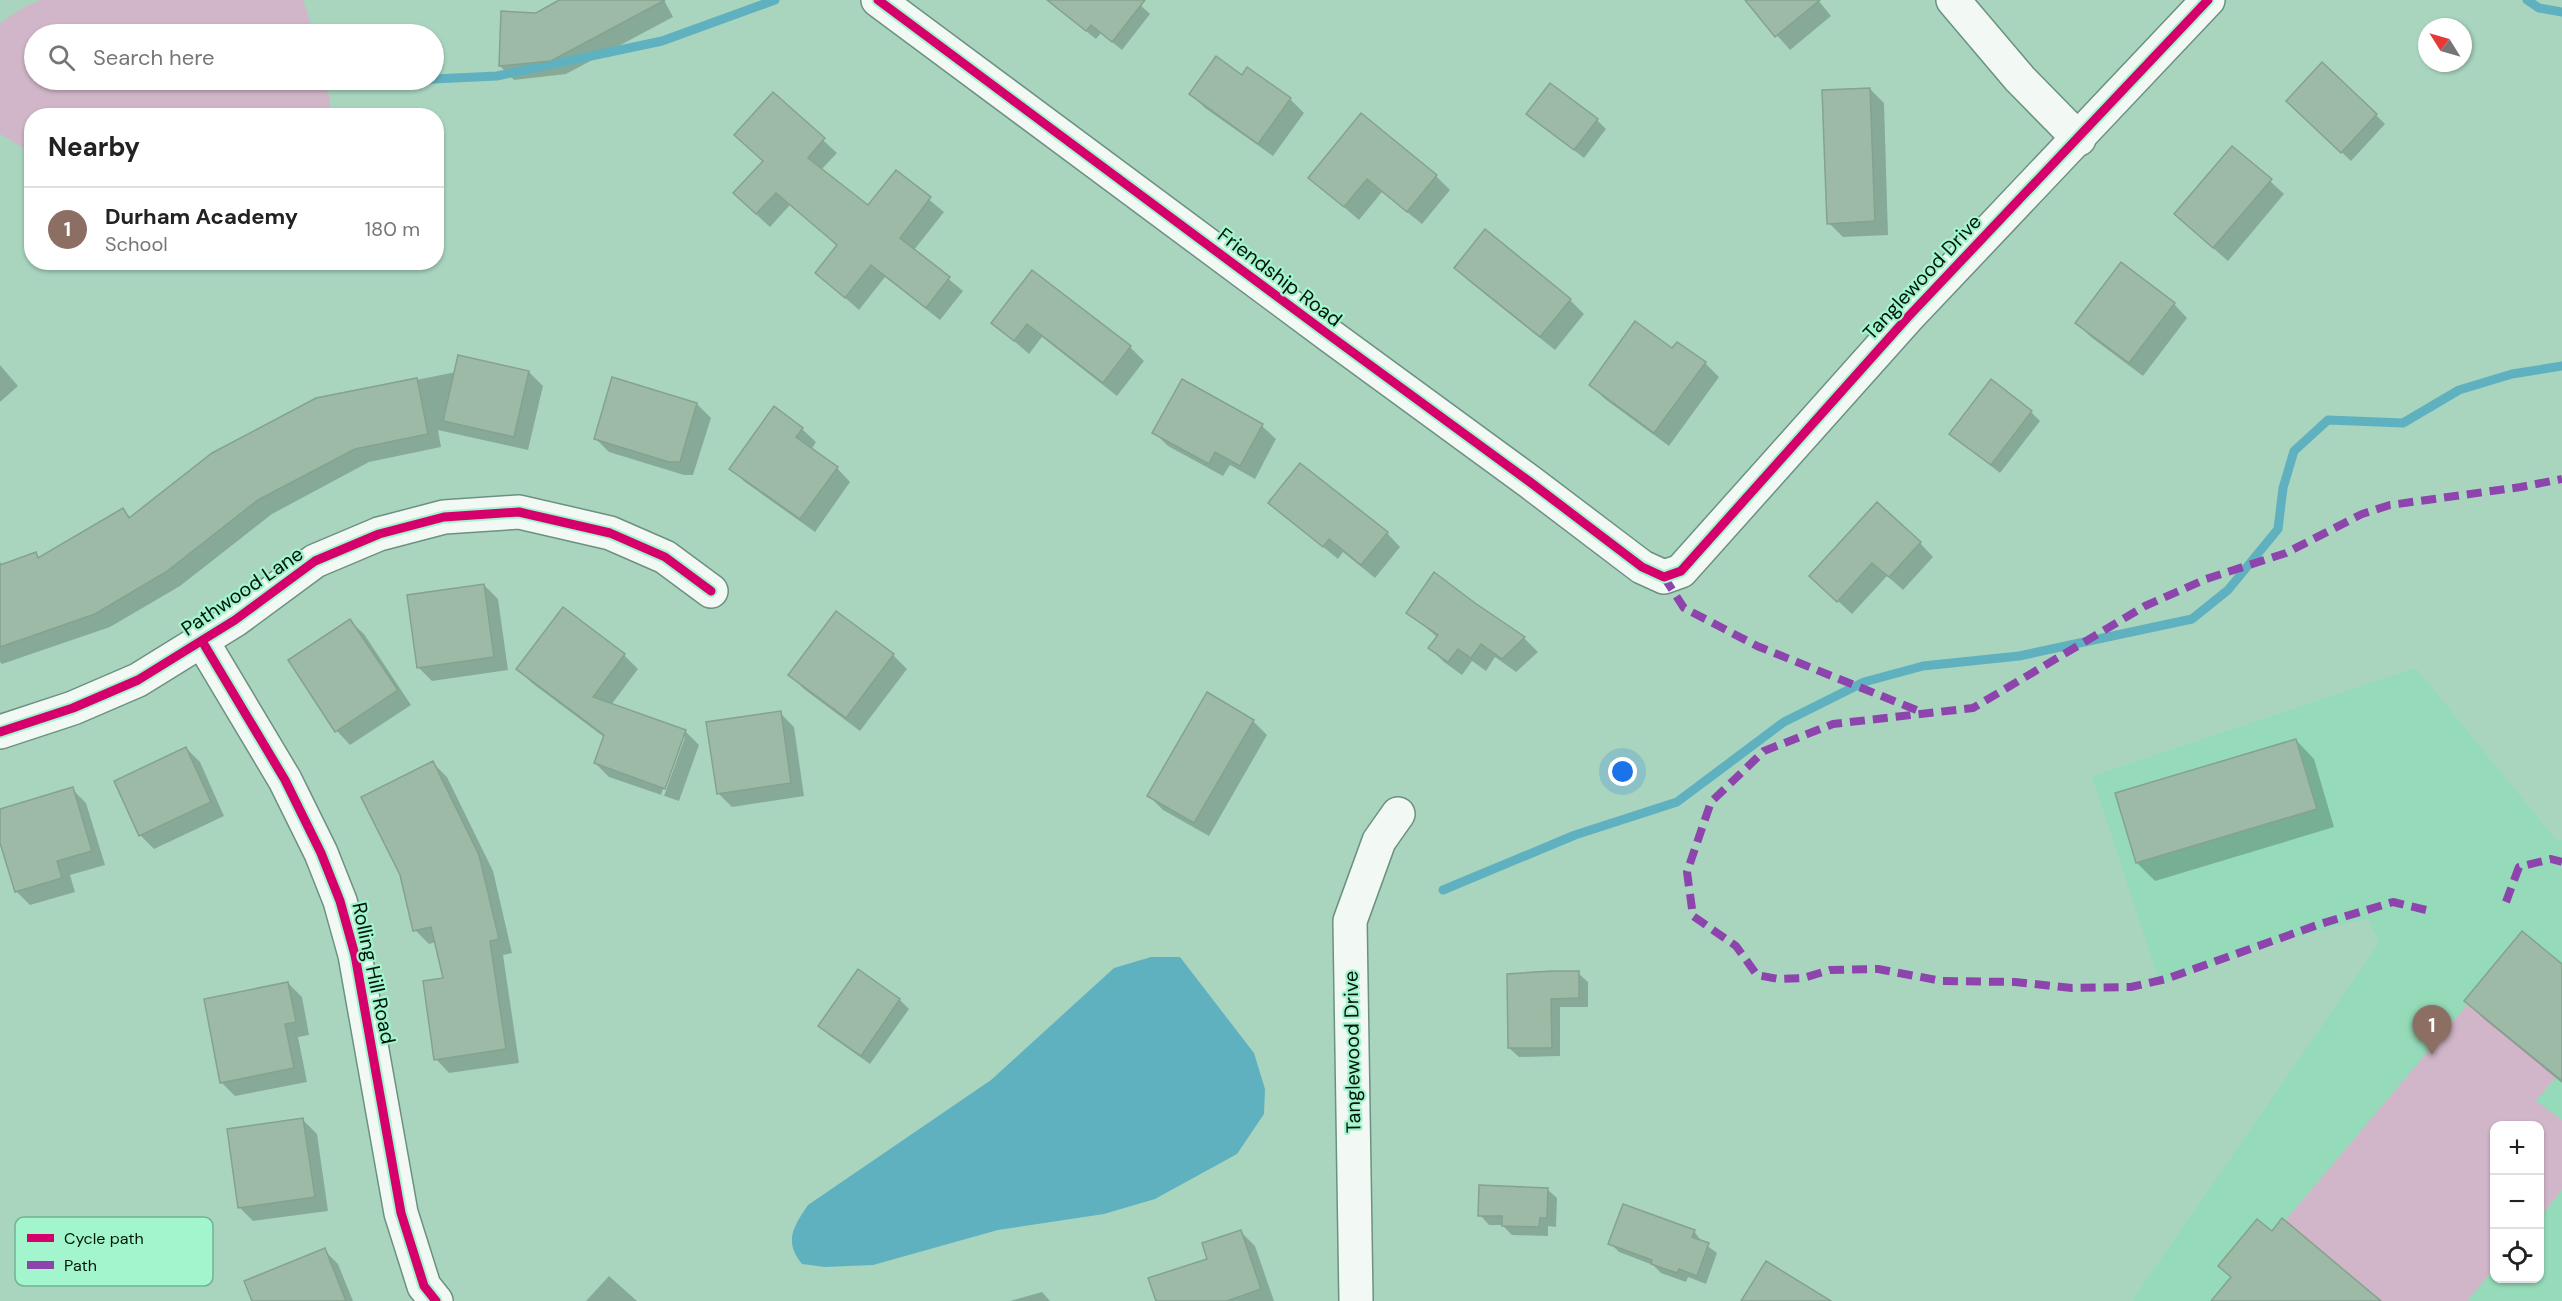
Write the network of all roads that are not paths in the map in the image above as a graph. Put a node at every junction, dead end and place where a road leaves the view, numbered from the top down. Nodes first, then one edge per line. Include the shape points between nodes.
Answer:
1 (878, 0) edge
2 (1953, 0) edge
3 (2208, 0) edge
4 (2079, 139) junction
5 (1664, 577) joint
6 (711, 591) dead end
7 (202, 641) junction
8 (0, 732) edge
9 (1398, 814) dead end
10 (435, 1301) edge
11 (1356, 1301) edge

1 - 5 street, Friendship Road via 1634,561
2 - 4 street via 2020,79
3 - 4 street, Tanglewood Drive
4 - 5 street, Tanglewood Drive via 1907,318 1681,572
6 - 7 street, Pathwood Lane via 665,557 610,533 519,513 444,517 379,534 315,561
7 - 8 street, Pathwood Lane via 138,680 73,708
7 - 10 street, Rolling Hill Road via 285,780 340,901 355,955 401,1213 424,1286
9 - 11 street, Tanglewood Drive via 1379,841 1350,921

